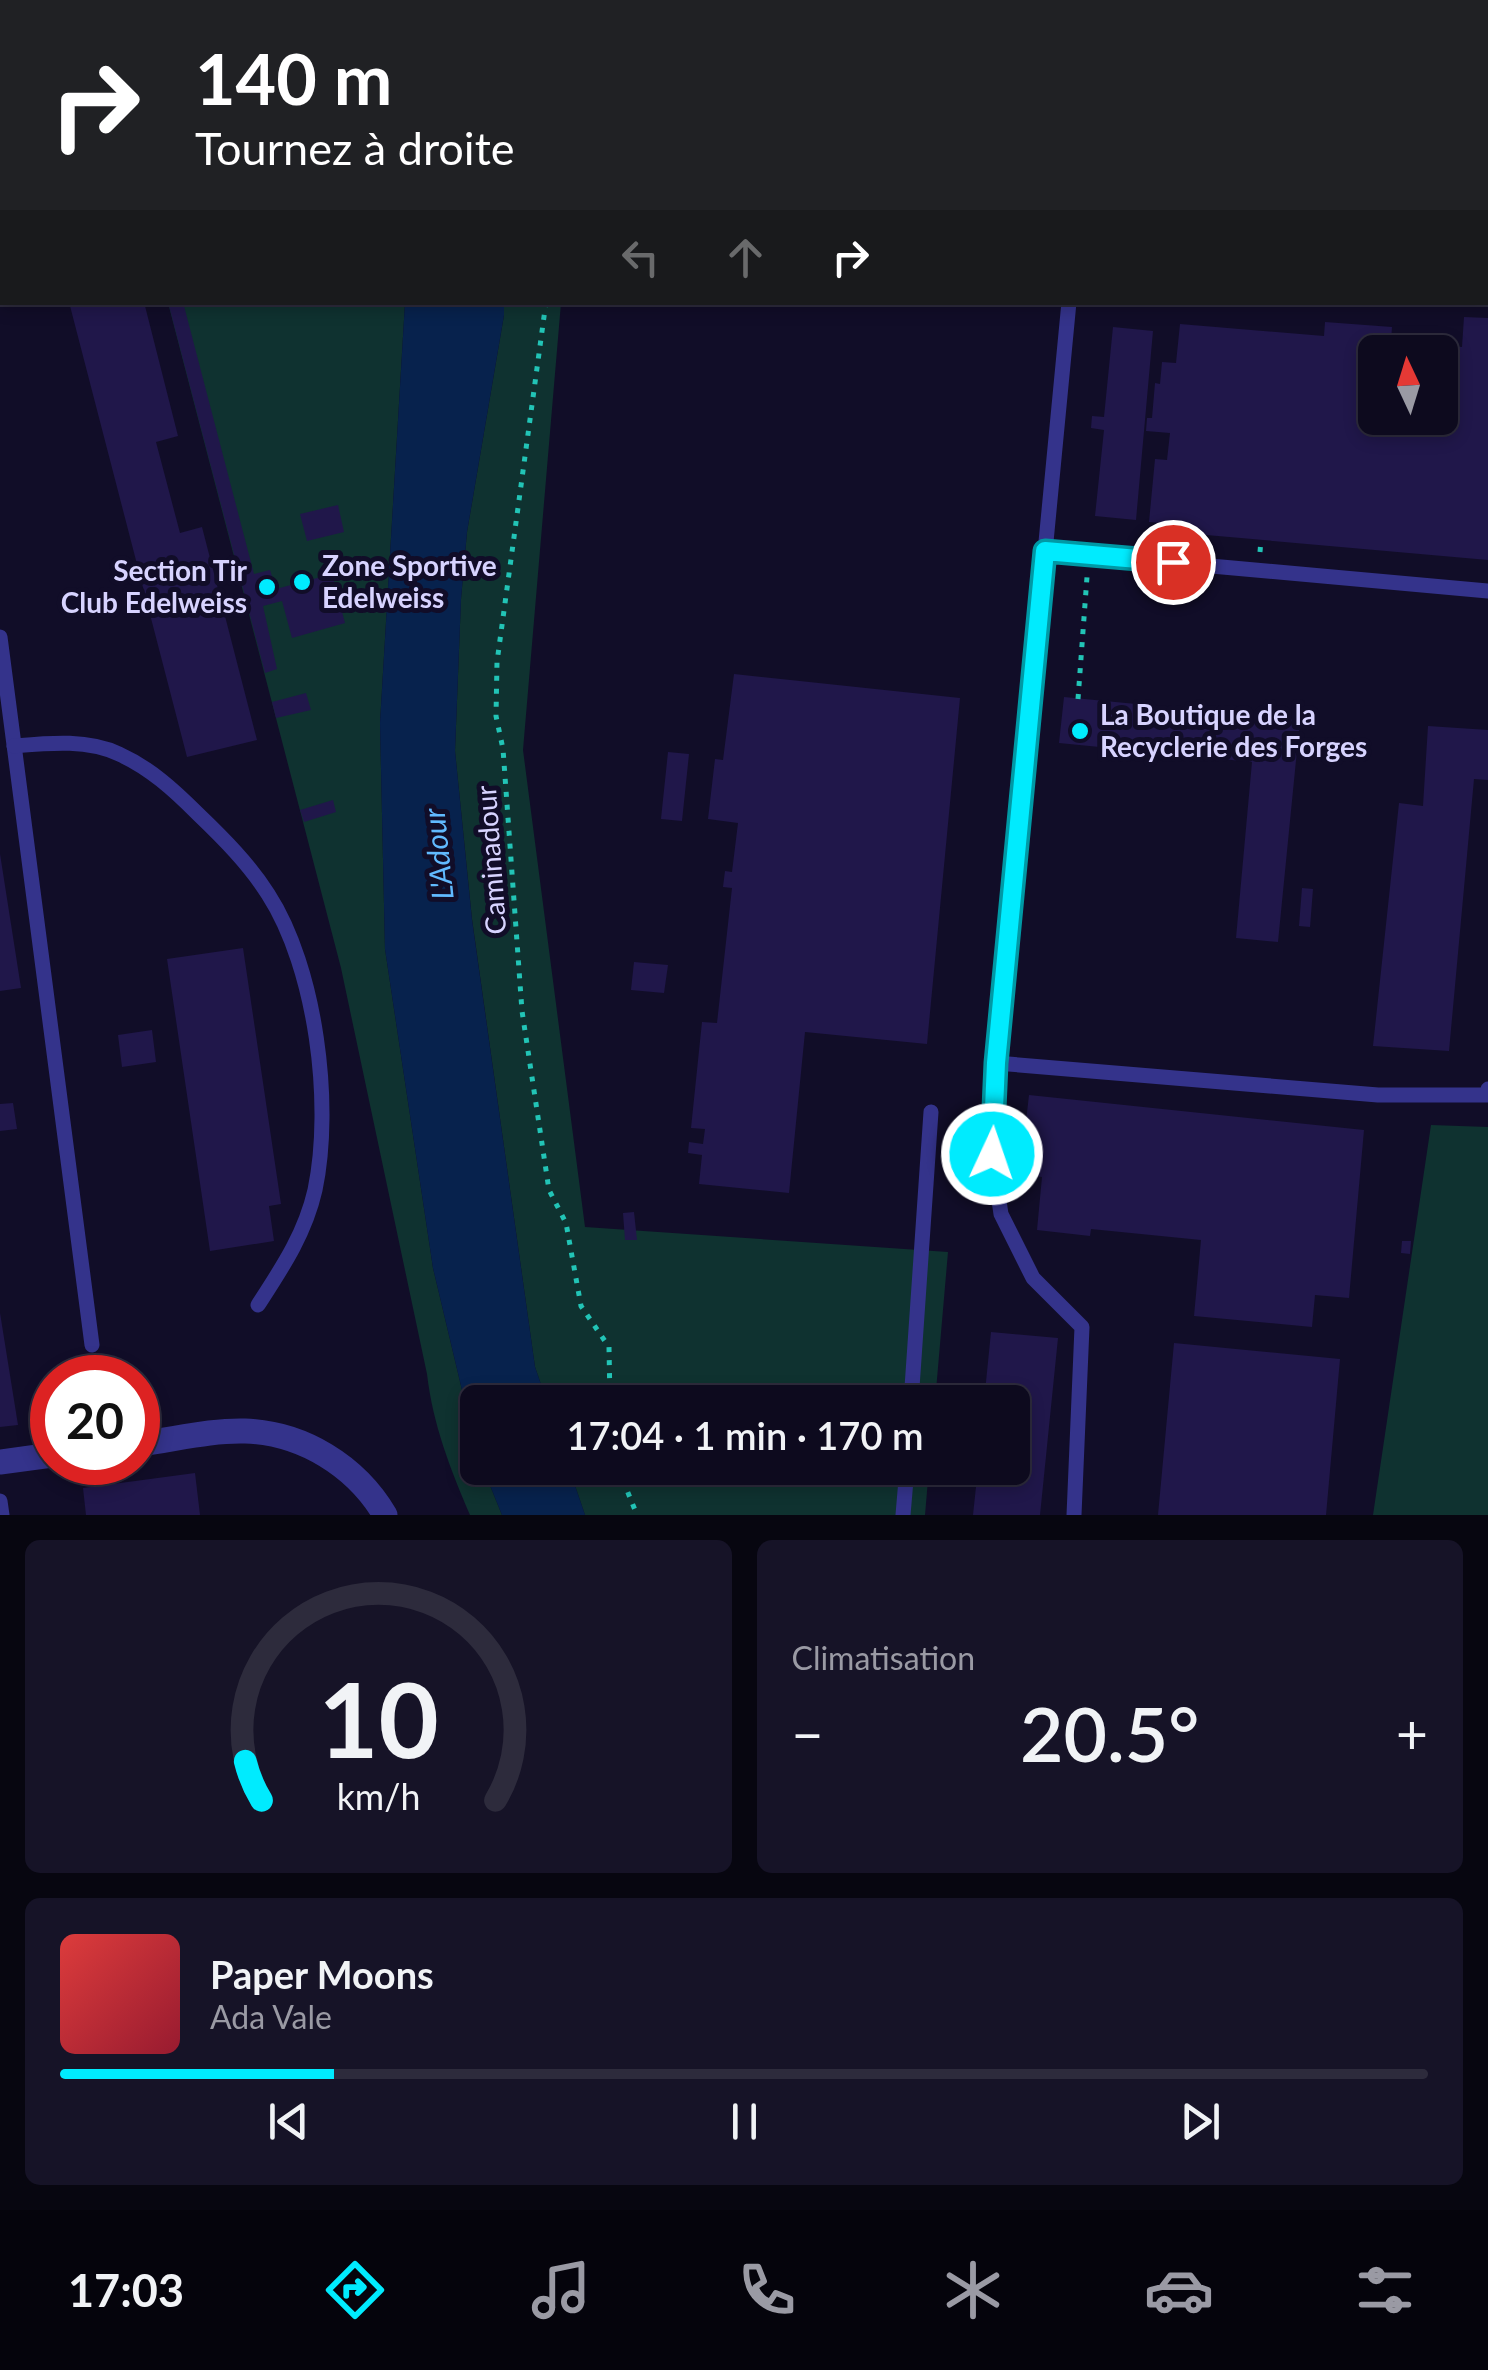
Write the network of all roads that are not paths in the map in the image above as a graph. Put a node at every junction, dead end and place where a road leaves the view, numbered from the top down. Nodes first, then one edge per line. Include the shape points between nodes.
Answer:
1 (1068, 305) edge
2 (1045, 551) junction
3 (1488, 591) edge
4 (0, 637) edge
5 (14, 746) junction
6 (996, 1063) junction
7 (1488, 1089) edge
8 (931, 1112) dead end
9 (258, 1305) dead end
10 (92, 1345) dead end
11 (912, 1385) edge
12 (160, 1441) edge
13 (30, 1457) edge
14 (0, 1462) edge
15 (906, 1485) edge
16 (0, 1501) edge
17 (2, 1515) edge
18 (386, 1515) edge
19 (904, 1515) edge
20 (1074, 1515) edge

1 - 2 lane
2 - 3 lane
2 - 6 lane
4 - 5 lane
5 - 9 lane via 66,742 117,753 163,780 228,843 269,896 304,975 319,1057 322,1128 315,1190 298,1243
5 - 10 lane
6 - 7 lane via 1378,1094 1488,1095
6 - 20 lane via 992,1154 1001,1214 1033,1278 1082,1327
8 - 11 lane
12 - 18 street via 243,1431 280,1435 352,1474
13 - 14 street
15 - 19 lane
16 - 17 lane

